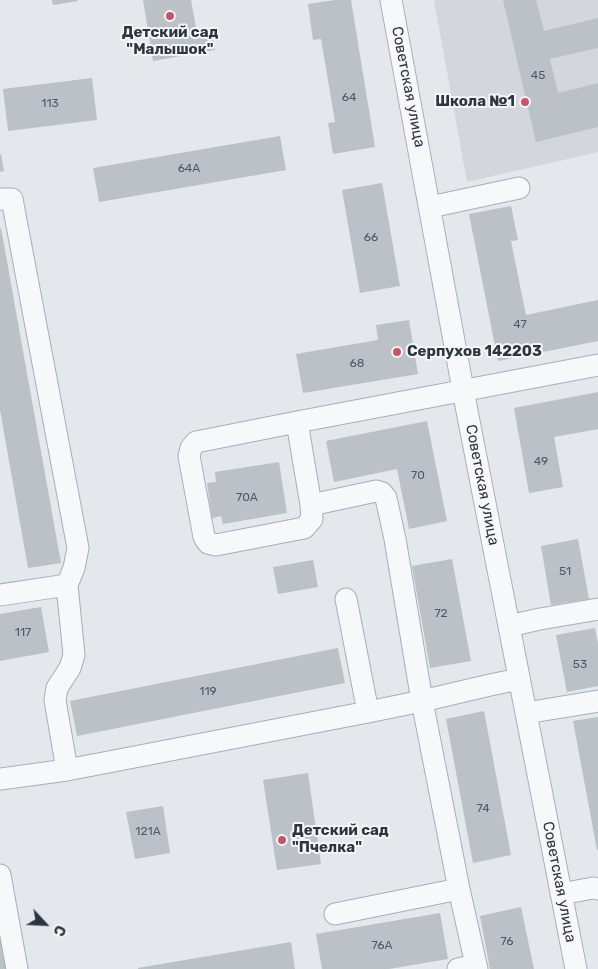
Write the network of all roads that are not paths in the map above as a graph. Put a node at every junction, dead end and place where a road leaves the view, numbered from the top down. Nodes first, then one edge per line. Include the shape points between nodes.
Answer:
1 (392, 0) edge
2 (518, 188) dead end
3 (0, 199) edge
4 (430, 207) junction
5 (598, 365) edge
6 (464, 390) junction
7 (296, 422) junction
8 (311, 505) junction
9 (67, 585) junction
10 (0, 595) edge
11 (346, 599) dead end
12 (598, 609) edge
13 (509, 626) junction
14 (520, 680) junction
15 (422, 701) junction
16 (598, 701) edge
17 (368, 712) junction
18 (526, 714) junction
19 (67, 770) junction
20 (0, 779) edge
21 (0, 875) edge
22 (459, 889) junction
23 (598, 889) edge
24 (561, 894) junction
25 (336, 914) dead end
26 (470, 968) edge
27 (17, 969) edge
28 (576, 969) edge

1 - 4 street, Советская улица
2 - 4 street
3 - 9 street via 12,199 78,548
4 - 6 street, Советская улица
5 - 6 street
6 - 7 street
6 - 13 street, Советская улица
7 - 8 street
7 - 8 street via 196,442 188,456 204,537 208,543 216,545 304,528 312,518
8 - 15 street via 376,490 386,498
9 - 10 street
9 - 19 street via 74,655 57,688 55,700
11 - 17 street
12 - 13 street
13 - 14 street, Советская улица
14 - 15 street
14 - 18 street, Советская улица
15 - 17 street
15 - 22 street
16 - 18 street
17 - 19 street
18 - 24 street, Советская улица
19 - 20 street
21 - 27 street
22 - 25 street
22 - 26 street
23 - 24 street
24 - 28 street, Советская улица

